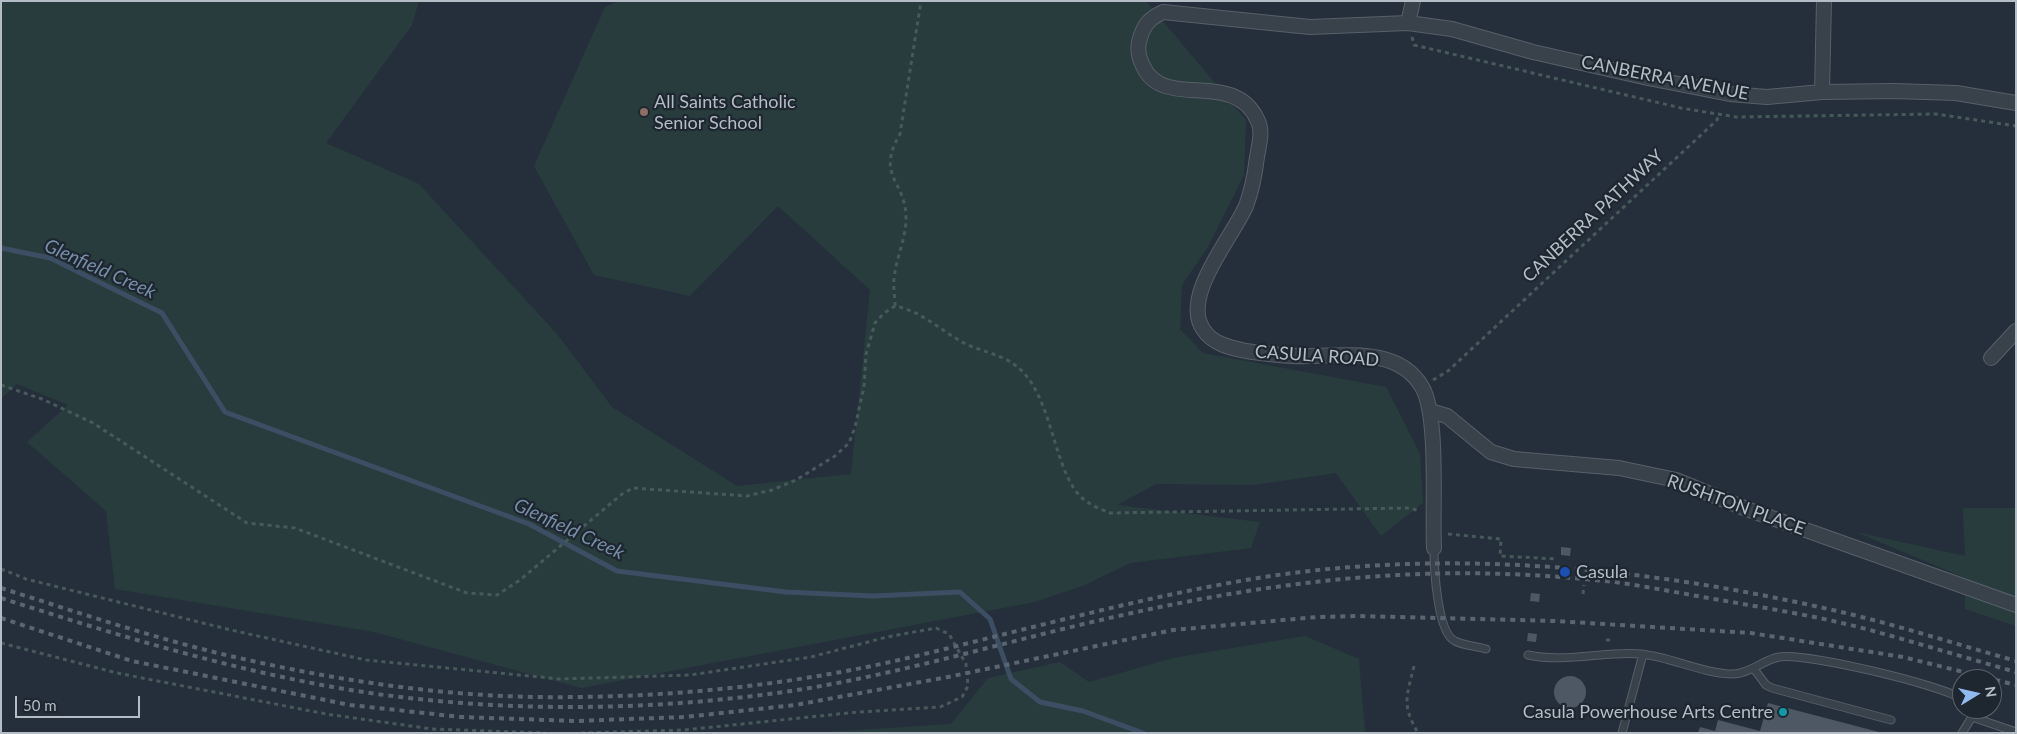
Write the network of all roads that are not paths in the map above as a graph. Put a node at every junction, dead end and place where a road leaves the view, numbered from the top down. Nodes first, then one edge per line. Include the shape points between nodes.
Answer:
1 (1413, 1) edge
2 (1824, 1) edge
3 (1408, 23) junction
4 (1822, 92) junction
5 (2016, 103) edge
6 (2016, 331) edge
7 (1991, 358) dead end
8 (1430, 411) junction
9 (1434, 548) joint
10 (2016, 605) edge
11 (1486, 649) dead end
12 (1643, 654) junction
13 (1528, 655) dead end
14 (1754, 669) junction
15 (1952, 694) edge
16 (1971, 719) edge
17 (1975, 719) edge
18 (1891, 720) dead end
19 (2016, 732) edge
20 (1622, 733) edge
21 (1962, 733) edge

1 - 3 street
2 - 4 street
3 - 4 street, CANBERRA AVENUE via 1452,29 1534,52 1730,94 1767,97
3 - 8 street, CASULA ROAD via 1310,27 1163,12 1152,17 1143,27 1138,54 1148,77 1156,83 1239,98 1249,106 1260,129 1250,193 1198,295 1197,309 1205,332 1225,346 1253,352 1374,356 1408,371 1422,387
4 - 5 street, CANBERRA AVENUE via 1956,93
6 - 7 street
8 - 9 street, CASULA ROAD
8 - 10 street, RUSHTON PLACE via 1447,416 1491,452 1514,459 1619,468 1676,480 1744,508
9 - 11 lane via 1444,628 1455,641
12 - 13 lane
12 - 14 lane via 1726,674
12 - 20 lane
14 - 15 lane via 1779,657 1828,661 1942,689
14 - 18 lane via 1772,688
16 - 21 lane
17 - 19 lane

